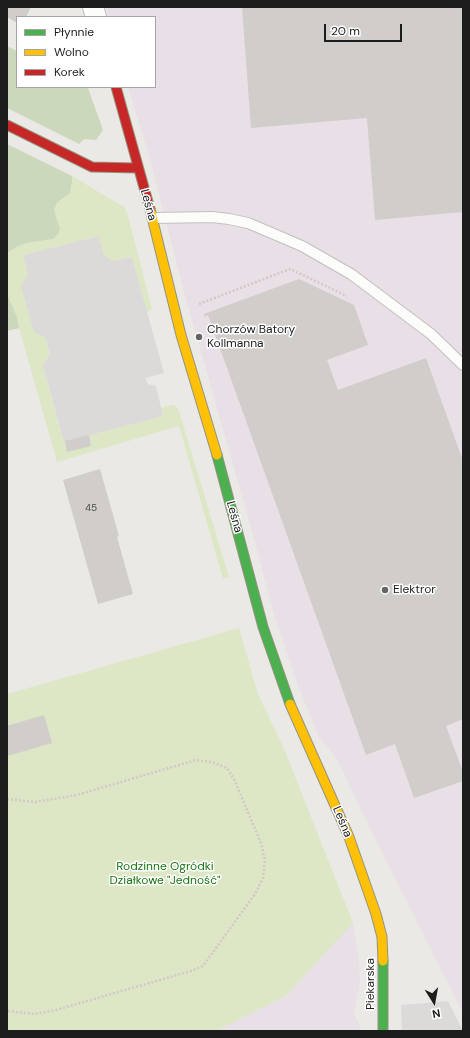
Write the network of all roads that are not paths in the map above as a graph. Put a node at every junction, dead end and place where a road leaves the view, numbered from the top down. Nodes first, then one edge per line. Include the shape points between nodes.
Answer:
1 (116, 88) edge
2 (7, 125) edge
3 (138, 168) junction
4 (152, 218) junction
5 (463, 365) edge
6 (382, 937) joint
7 (383, 1031) edge

1 - 3 street, Leśna
2 - 3 street via 92,167
3 - 4 street, Leśna
4 - 5 lane via 229,219 248,223 302,246 351,274 431,334
4 - 6 street, Leśna via 181,335 213,441 263,627 294,714 349,837 368,887
6 - 7 street, Piekarska

